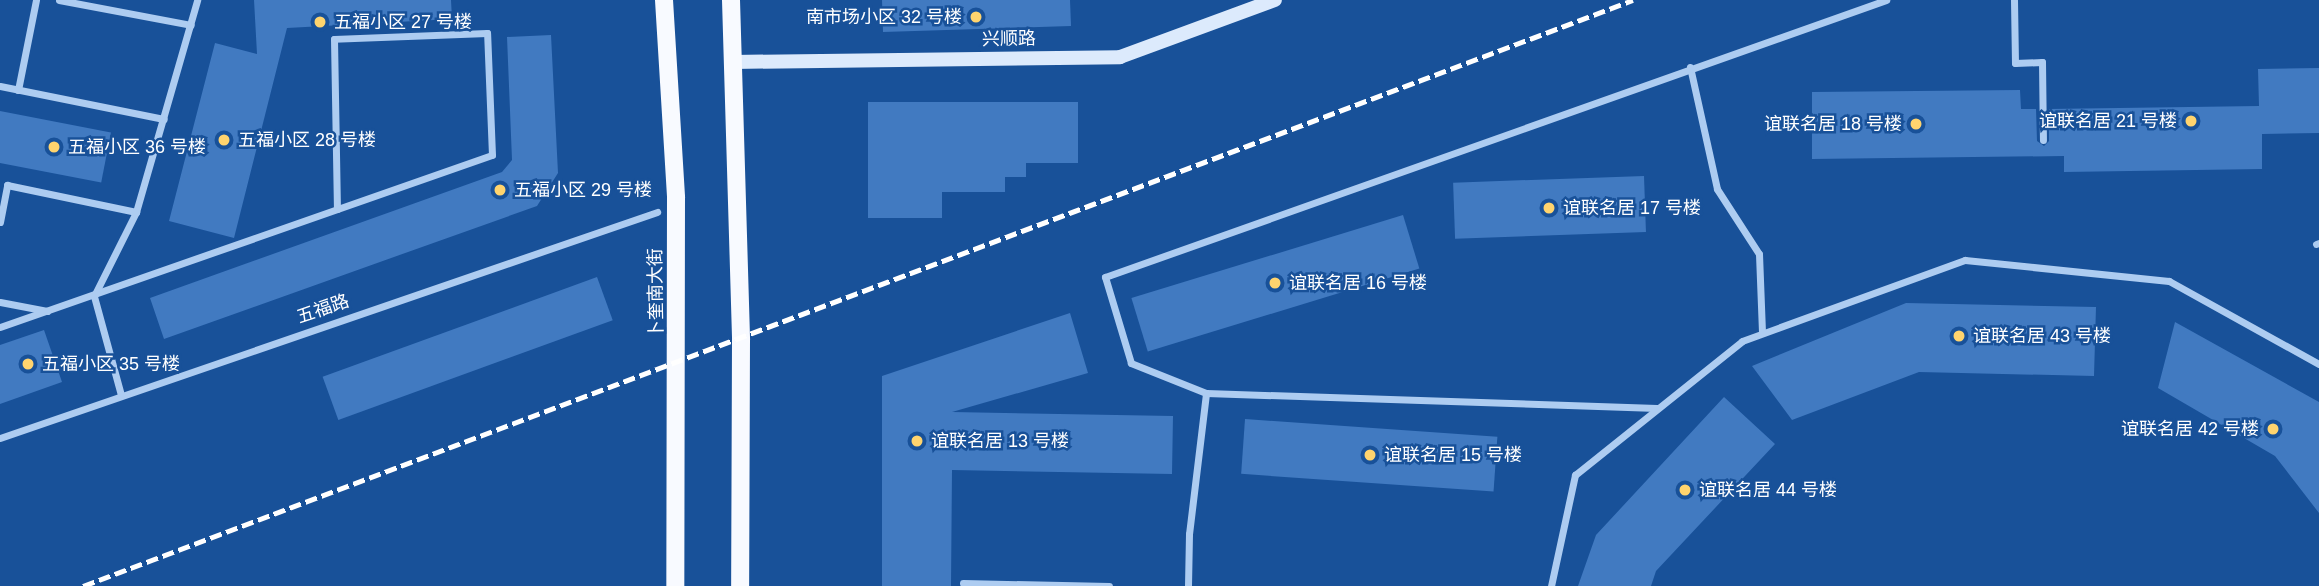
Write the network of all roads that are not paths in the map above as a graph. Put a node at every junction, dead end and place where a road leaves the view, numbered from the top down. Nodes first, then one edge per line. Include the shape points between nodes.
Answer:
1 (36, 0) edge
2 (59, 0) edge
3 (197, 0) edge
4 (664, 0) edge
5 (731, 0) edge
6 (1275, 0) edge
7 (1886, 0) edge
8 (2014, 0) edge
9 (191, 25) junction
10 (733, 62) junction
11 (1690, 67) junction
12 (0, 86) edge
13 (18, 90) junction
14 (164, 119) junction
15 (2043, 140) dead end
16 (337, 209) junction
17 (136, 212) junction
18 (657, 212) dead end
19 (0, 222) edge
20 (94, 296) junction
21 (0, 302) edge
22 (49, 311) junction
23 (0, 327) edge
24 (1762, 334) junction
25 (2319, 364) edge
26 (1206, 393) junction
27 (121, 395) junction
28 (1658, 408) junction
29 (0, 438) edge
30 (963, 583) dead end
31 (675, 586) edge
32 (740, 586) edge
33 (1109, 586) edge
34 (1188, 586) edge
35 (1551, 586) edge

1 - 13 street
2 - 9 street
3 - 9 street
4 - 31 main road, 卜奎南大街 via 676,226
5 - 10 main road
6 - 10 street, 兴顺路 via 1120,57
7 - 11 street
8 - 15 street via 2015,63 2042,62
9 - 14 street
10 - 32 main road via 741,340
11 - 24 street via 1717,189 1759,254
11 - 26 street via 1105,277 1131,363
12 - 13 street
13 - 14 street
14 - 17 street
16 - 16 street via 492,155 487,33 334,39
16 - 20 street
17 - 19 street via 7,186
17 - 20 street
18 - 27 street, 五福路
20 - 22 street
20 - 27 street
21 - 22 street
22 - 23 street
24 - 25 street via 1965,260 2169,281
24 - 28 street via 1742,341
26 - 28 street
26 - 34 street via 1189,534
27 - 29 street, 五福路
28 - 35 street via 1575,475
30 - 33 street

